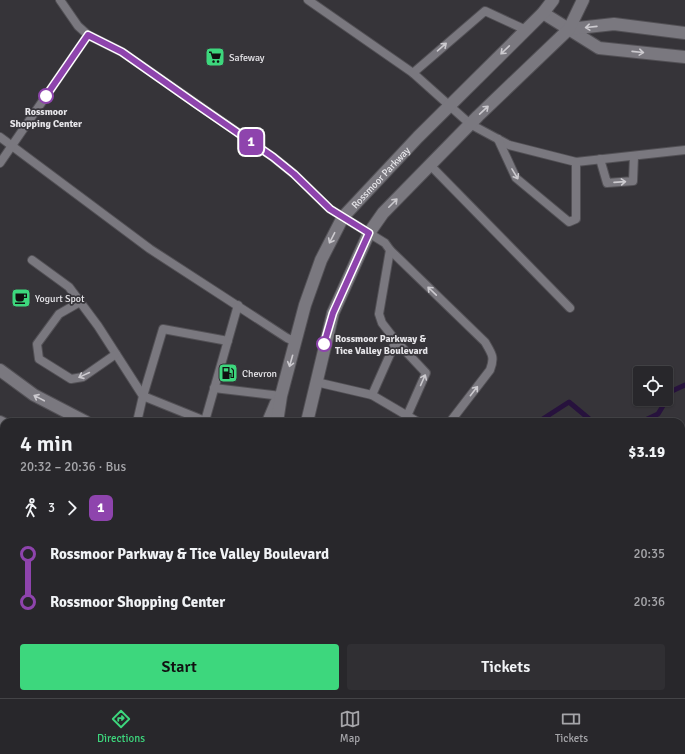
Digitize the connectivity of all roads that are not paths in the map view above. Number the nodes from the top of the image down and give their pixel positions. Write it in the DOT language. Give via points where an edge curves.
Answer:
graph roads {
  1 [pos="60,0"];
  2 [pos="308,0"];
  3 [pos="553,0"];
  4 [pos="583,0"];
  5 [pos="543,13"];
  6 [pos="569,29"];
  7 [pos="526,30"];
  8 [pos="685,33"];
  9 [pos="88,35"];
  10 [pos="685,57"];
  11 [pos="413,73"];
  12 [pos="449,106"];
  13 [pos="470,124"];
  14 [pos="0,137"];
  15 [pos="498,139"];
  16 [pos="12,146"];
  17 [pos="685,150"];
  18 [pos="634,156"];
  19 [pos="600,159"];
  20 [pos="576,162"];
  21 [pos="0,163"];
  22 [pos="430,165"];
  23 [pos="343,217"];
  24 [pos="369,233"];
  25 [pos="390,250"];
  26 [pos="32,260"];
  27 [pos="80,302"];
  28 [pos="238,305"];
  29 [pos="570,308"];
  30 [pos="396,340"];
  31 [pos="228,341"];
  32 [pos="296,342"];
  33 [pos="116,354"];
  34 [pos="0,370"];
  35 [pos="316,382"];
  36 [pos="214,388"];
  37 [pos="313,395"];
  38 [pos="372,395"];
  39 [pos="143,396"];
  40 [pos="281,396"];
  41 [pos="407,416"];
  42 [pos="78,418"];
  43 [pos="137,418"];
  44 [pos="195,418"];
  45 [pos="205,418"];
  46 [pos="270,418"];
  47 [pos="278,418"];
  48 [pos="308,418"];
  49 [pos="316,418"];
  50 [pos="411,418"];
  51 [pos="453,418"];
  52 [pos="648,698"];
  53 [pos="669,698"];
  1 -- 9 [label="lane" via="78,26"];
  2 -- 11 [label="lane"];
  3 -- 5 [label="street, Rossmoor Parkway"];
  4 -- 6 [label="street"];
  5 -- 6 [label="street"];
  5 -- 7 [label="street, Rossmoor Parkway"];
  8 -- 6 [label="street, one-way" via="614,24"];
  6 -- 10 [label="street, one-way" via="599,48"];
  13 -- 6 [label="street, one-way"];
  11 -- 7 [label="lane, one-way" via="485,10"];
  7 -- 12 [label="street, Rossmoor Parkway, one-way"];
  9 -- 16 [label="lane"];
  9 -- 23 [label="lane" via="122,52 273,157 330,209"];
  11 -- 12 [label="lane"];
  12 -- 13 [label="lane"];
  12 -- 23 [label="street, Rossmoor Parkway"];
  13 -- 15 [label="lane"];
  13 -- 22 [label="street"];
  14 -- 16 [label="lane"];
  15 -- 20 [label="lane" via="509,145"];
  15 -- 20 [label="lane, one-way" via="516,178 569,222 576,219"];
  16 -- 21 [label="lane"];
  16 -- 28 [label="lane" via="150,249"];
  17 -- 18 [label="lane"];
  18 -- 19 [label="lane"];
  19 -- 18 [label="lane, one-way" via="607,183 633,181"];
  19 -- 20 [label="lane"];
  24 -- 22 [label="street, one-way" via="383,213"];
  22 -- 29 [label="lane"];
  23 -- 24 [label="lane"];
  23 -- 32 [label="street, Rossmoor Parkway, one-way" via="321,260 305,305"];
  24 -- 25 [label="lane"];
  24 -- 35 [label="street" via="333,313"];
  25 -- 30 [label="lane" via="379,314 382,323"];
  51 -- 25 [label="lane, one-way" via="490,370 493,361 490,352 485,342"];
  26 -- 27 [label="lane" via="68,287"];
  27 -- 33 [label="lane"];
  33 -- 27 [label="lane, one-way" via="83,377 71,380 39,359 37,344 59,314"];
  28 -- 31 [label="lane"];
  28 -- 32 [label="lane"];
  30 -- 38 [label="lane"];
  41 -- 30 [label="lane, one-way" via="426,373"];
  31 -- 36 [label="lane"];
  31 -- 39 [label="lane" via="162,329"];
  32 -- 40 [label="street, Rossmoor Parkway, one-way"];
  33 -- 39 [label="lane"];
  42 -- 34 [label="street, one-way" via="34,395"];
  35 -- 37 [label="street"];
  35 -- 38 [label="lane"];
  36 -- 40 [label="lane"];
  36 -- 45 [label="lane"];
  37 -- 48 [label="street"];
  37 -- 49 [label="street"];
  38 -- 41 [label="lane"];
  39 -- 43 [label="lane"];
  39 -- 44 [label="lane"];
  40 -- 46 [label="street"];
  40 -- 47 [label="street, Rossmoor Parkway"];
  41 -- 50 [label="lane"];
  52 -- 53 [label="lane"];
}
